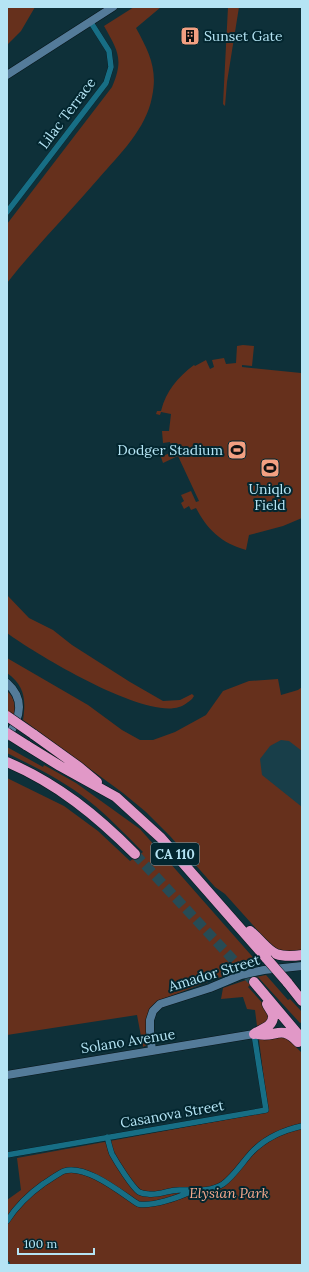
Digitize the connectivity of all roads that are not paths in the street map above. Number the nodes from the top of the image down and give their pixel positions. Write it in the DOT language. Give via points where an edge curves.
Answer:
graph roads {
  1 [pos="113,7"];
  2 [pos="90,21"];
  3 [pos="7,75"];
  4 [pos="7,212"];
  5 [pos="7,683"];
  6 [pos="7,716"];
  7 [pos="7,733"];
  8 [pos="7,737"];
  9 [pos="7,762"];
  10 [pos="7,770"];
  11 [pos="116,797"];
  12 [pos="82,805"];
  13 [pos="135,854"];
  14 [pos="229,915"];
  15 [pos="302,955"];
  16 [pos="302,966"];
  17 [pos="254,982"];
  18 [pos="264,992"];
  19 [pos="302,1001"];
  20 [pos="254,1034"];
  21 [pos="302,1039"];
  22 [pos="302,1044"];
  23 [pos="152,1051"];
  24 [pos="7,1075"];
  25 [pos="302,1126"];
  26 [pos="107,1137"];
  27 [pos="7,1155"];
  28 [pos="193,1190"];
  29 [pos="7,1221"];
  1 -- 2 [label="main road"];
  2 -- 3 [label="main road"];
  2 -- 4 [label="street, Lilac Terrace" via="109,51 111,67 106,83"];
  5 -- 8 [label="main road" via="15,691 20,709 16,725"];
  6 -- 11 [label="highway, bridge" via="79,766"];
  7 -- 11 [label="highway, CA 110, bridge"];
  9 -- 12 [label="highway, CA 110" via="38,776"];
  10 -- 12 [label="highway"];
  11 -- 14 [label="highway, CA 110" via="161,838"];
  12 -- 13 [label="highway, CA 110"];
  14 -- 15 [label="highway" via="275,954"];
  14 -- 19 [label="highway, CA 110, bridge"];
  16 -- 23 [label="main road, Amador Street" via="241,975 160,1004 153,1011 150,1020"];
  17 -- 18 [label="highway"];
  18 -- 20 [label="highway" via="273,1014 272,1020 270,1025"];
  18 -- 21 [label="highway"];
  20 -- 22 [label="highway" via="284,1032"];
  20 -- 23 [label="main road, Solano Avenue"];
  20 -- 26 [label="street, Casanova Street" via="266,1110"];
  23 -- 24 [label="main road, Solano Avenue"];
  25 -- 28 [label="street" via="284,1131 262,1143 229,1180 221,1185 213,1189"];
  26 -- 27 [label="street, Casanova Street"];
  26 -- 28 [label="street" via="112,1155 140,1192 155,1195"];
  28 -- 29 [label="street" via="182,1196 144,1206 88,1174 75,1170 64,1171 25,1199"];
}
